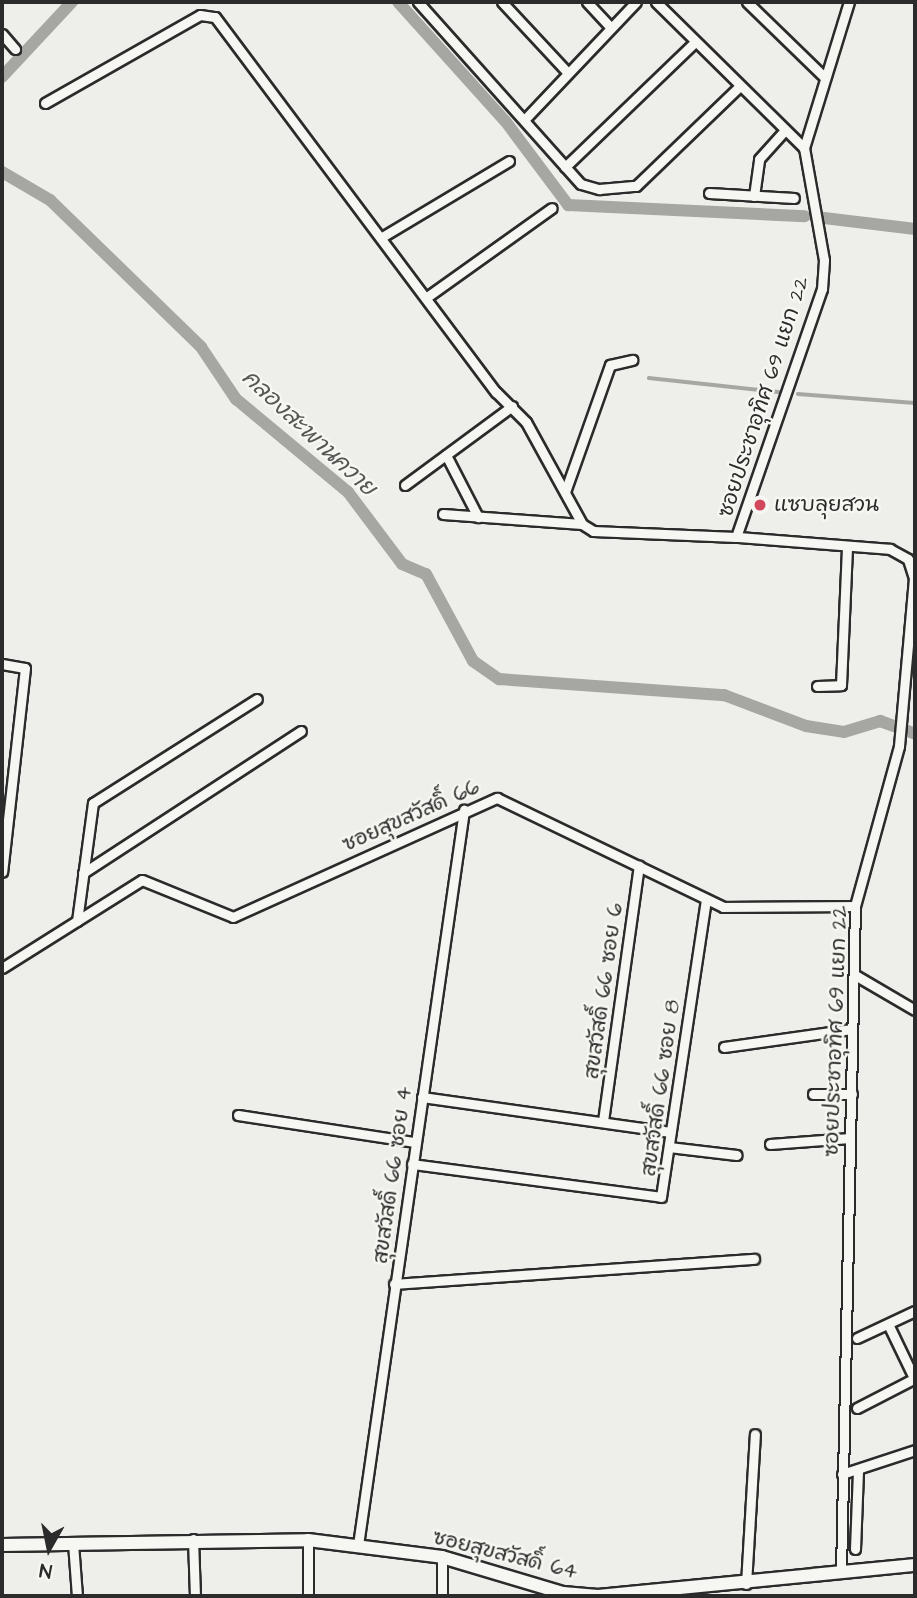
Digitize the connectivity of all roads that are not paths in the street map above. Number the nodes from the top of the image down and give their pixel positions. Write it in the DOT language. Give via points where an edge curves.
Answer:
graph roads {
  1 [pos="418,2"];
  2 [pos="502,2"];
  3 [pos="587,2"];
  4 [pos="636,2"];
  5 [pos="656,2"];
  6 [pos="747,2"];
  7 [pos="849,2"];
  8 [pos="611,28"];
  9 [pos="2,34"];
  10 [pos="695,42"];
  11 [pos="15,50"];
  12 [pos="568,74"];
  13 [pos="824,77"];
  14 [pos="740,87"];
  15 [pos="45,103"];
  16 [pos="525,119"];
  17 [pos="784,131"];
  18 [pos="804,148"];
  19 [pos="509,160"];
  20 [pos="565,167"];
  21 [pos="709,193"];
  22 [pos="754,196"];
  23 [pos="794,198"];
  24 [pos="552,208"];
  25 [pos="382,237"];
  26 [pos="427,297"];
  27 [pos="632,360"];
  28 [pos="512,406"];
  29 [pos="446,456"];
  30 [pos="405,485"];
  31 [pos="565,492"];
  32 [pos="443,514"];
  33 [pos="478,517"];
  34 [pos="582,524"];
  35 [pos="736,537"];
  36 [pos="847,545"];
  37 [pos="2,664"];
  38 [pos="817,686"];
  39 [pos="257,699"];
  40 [pos="301,731"];
  41 [pos="464,810"];
  42 [pos="639,866"];
  43 [pos="2,872"];
  44 [pos="83,873"];
  45 [pos="706,900"];
  46 [pos="855,906"];
  47 [pos="77,921"];
  48 [pos="2,968"];
  49 [pos="855,975"];
  50 [pos="915,1010"];
  51 [pos="852,1028"];
  52 [pos="724,1047"];
  53 [pos="813,1094"];
  54 [pos="852,1094"];
  55 [pos="422,1097"];
  56 [pos="238,1115"];
  57 [pos="603,1121"];
  58 [pos="671,1132"];
  59 [pos="850,1138"];
  60 [pos="415,1142"];
  61 [pos="769,1144"];
  62 [pos="669,1147"];
  63 [pos="737,1155"];
  64 [pos="412,1164"];
  65 [pos="754,1259"];
  66 [pos="394,1284"];
  67 [pos="915,1311"];
  68 [pos="888,1324"];
  69 [pos="857,1338"];
  70 [pos="915,1379"];
  71 [pos="857,1408"];
  72 [pos="755,1434"];
  73 [pos="915,1450"];
  74 [pos="858,1470"];
  75 [pos="842,1474"];
  76 [pos="193,1539"];
  77 [pos="308,1540"];
  78 [pos="73,1543"];
  79 [pos="2,1545"];
  80 [pos="358,1545"];
  81 [pos="855,1549"];
  82 [pos="442,1557"];
  83 [pos="915,1565"];
  84 [pos="841,1573"];
  85 [pos="746,1584"];
  86 [pos="675,1593"];
  87 [pos="77,1596"];
  88 [pos="195,1596"];
  89 [pos="308,1596"];
  90 [pos="442,1596"];
  1 -- 16 [label="street"];
  2 -- 12 [label="street"];
  3 -- 8 [label="street"];
  4 -- 8 [label="street"];
  5 -- 10 [label="street"];
  6 -- 13 [label="street"];
  7 -- 13 [label="street, ซอยประชาอุทิศ 69 แยก 22"];
  8 -- 12 [label="street"];
  9 -- 11 [label="street"];
  10 -- 14 [label="street"];
  10 -- 20 [label="street"];
  12 -- 16 [label="street"];
  13 -- 18 [label="street, ซอยประชาอุทิศ 69 แยก 22"];
  14 -- 17 [label="street"];
  14 -- 20 [label="street" via="636,186 599,189 581,184"];
  15 -- 25 [label="street" via="200,15 215,17"];
  16 -- 20 [label="street"];
  17 -- 18 [label="street"];
  17 -- 22 [label="street" via="760,159"];
  18 -- 35 [label="street, ซอยประชาอุทิศ 69 แยก 22" via="824,260 822,289"];
  19 -- 25 [label="street"];
  21 -- 22 [label="street"];
  22 -- 23 [label="street"];
  24 -- 26 [label="street"];
  25 -- 26 [label="street"];
  26 -- 28 [label="street"];
  27 -- 31 [label="street" via="610,365"];
  28 -- 29 [label="street"];
  28 -- 31 [label="street"];
  29 -- 30 [label="street"];
  29 -- 33 [label="street"];
  31 -- 34 [label="street"];
  32 -- 33 [label="street"];
  33 -- 34 [label="street"];
  34 -- 35 [label="street" via="593,531"];
  35 -- 36 [label="street, ซอยประชาอุทิศ 69 แยก 22"];
  36 -- 38 [label="street" via="841,685"];
  36 -- 46 [label="street, ซอยประชาอุทิศ 69 แยก 22" via="890,549 912,567 899,746"];
  37 -- 43 [label="street" via="26,668"];
  39 -- 44 [label="street" via="93,803"];
  40 -- 44 [label="street"];
  41 -- 42 [label="street, ซอยสุขสวัสดิ์ 66" via="504,798"];
  41 -- 47 [label="street, ซอยสุขสวัสดิ์ 66" via="233,917 215,915 147,878"];
  41 -- 55 [label="street, สุขสวัสดิ์ 66 ซอย 4"];
  42 -- 45 [label="street, ซอยสุขสวัสดิ์ 66"];
  42 -- 57 [label="street, สุขสวัสดิ์ 66 ซอย 6"];
  44 -- 47 [label="street"];
  45 -- 46 [label="street, ซอยสุขสวัสดิ์ 66" via="745,911"];
  45 -- 58 [label="street, สุขสวัสดิ์ 66 ซอย 8"];
  46 -- 49 [label="street, ซอยประชาอุทิศ 69 แยก 22"];
  47 -- 48 [label="street, ซอยสุขสวัสดิ์ 66"];
  49 -- 50 [label="street"];
  49 -- 51 [label="street, ซอยประชาอุทิศ 69 แยก 22"];
  51 -- 52 [label="street"];
  51 -- 54 [label="street, ซอยประชาอุทิศ 69 แยก 22"];
  53 -- 54 [label="street"];
  54 -- 59 [label="street, ซอยประชาอุทิศ 69 แยก 22"];
  55 -- 57 [label="street"];
  55 -- 60 [label="street, สุขสวัสดิ์ 66 ซอย 4"];
  56 -- 60 [label="street"];
  57 -- 58 [label="street"];
  58 -- 62 [label="street, สุขสวัสดิ์ 66 ซอย 8"];
  59 -- 61 [label="street"];
  59 -- 75 [label="street, ซอยประชาอุทิศ 69 แยก 22"];
  60 -- 64 [label="street, สุขสวัสดิ์ 66 ซอย 4"];
  62 -- 63 [label="street"];
  62 -- 64 [label="street, สุขสวัสดิ์ 66 ซอย 8" via="664,1190 655,1199"];
  64 -- 66 [label="street, สุขสวัสดิ์ 66 ซอย 4"];
  65 -- 66 [label="street"];
  66 -- 80 [label="street, สุขสวัสดิ์ 66 ซอย 4"];
  67 -- 68 [label="street"];
  68 -- 69 [label="street"];
  68 -- 70 [label="street"];
  70 -- 71 [label="street"];
  72 -- 85 [label="street"];
  73 -- 74 [label="street"];
  74 -- 75 [label="street"];
  74 -- 81 [label="street"];
  75 -- 84 [label="street, ซอยประชาอุทิศ 69 แยก 22"];
  76 -- 77 [label="street, ซอยสุขสวัสดิ์ 64"];
  76 -- 78 [label="street, ซอยสุขสวัสดิ์ 64"];
  76 -- 88 [label="street"];
  77 -- 80 [label="street, ซอยสุขสวัสดิ์ 64"];
  77 -- 89 [label="street"];
  78 -- 79 [label="street, ซอยสุขสวัสดิ์ 64"];
  78 -- 87 [label="street"];
  80 -- 82 [label="street, ซอยสุขสวัสดิ์ 64"];
  82 -- 86 [label="street, ซอยสุขสวัสดิ์ 64" via="563,1593"];
  82 -- 90 [label="street"];
  83 -- 84 [label="street, ซอยสุขสวัสดิ์ 64"];
  84 -- 85 [label="street, ซอยสุขสวัสดิ์ 64"];
  85 -- 86 [label="street, ซอยสุขสวัสดิ์ 64"];
}
